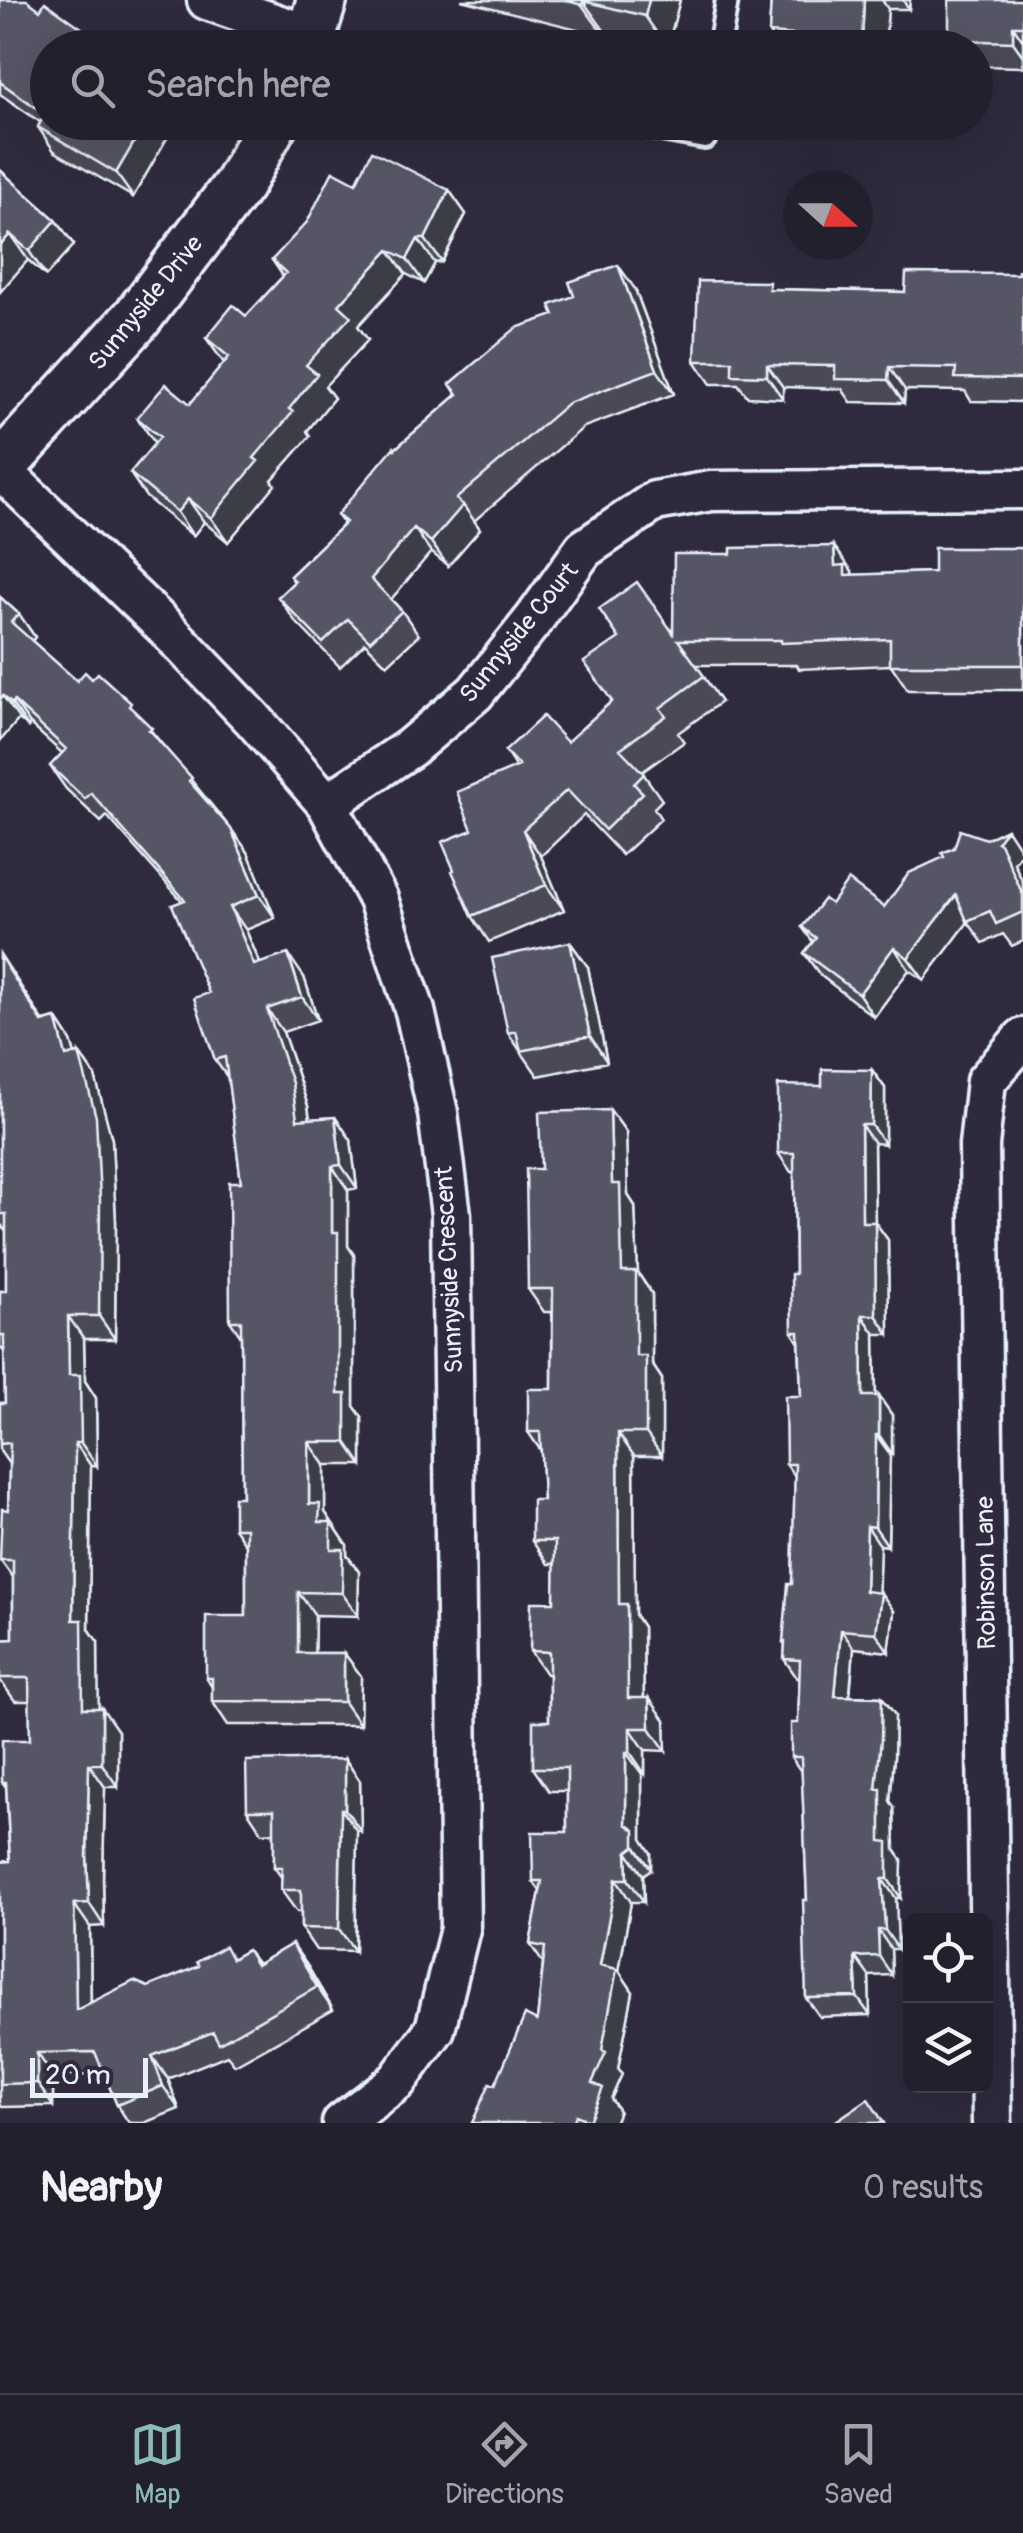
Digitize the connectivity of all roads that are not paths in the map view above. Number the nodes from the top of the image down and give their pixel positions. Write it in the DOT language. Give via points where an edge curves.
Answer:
graph roads {
  1 [pos="207,0"];
  2 [pos="727,0"];
  3 [pos="311,30"];
  4 [pos="723,30"];
  5 [pos="263,140"];
  6 [pos="0,469"];
  7 [pos="1023,489"];
  8 [pos="327,804"];
  9 [pos="1023,1038"];
  10 [pos="342,2123"];
  11 [pos="992,2123"];
  1 -- 3 [label="street"];
  2 -- 4 [label="lane"];
  5 -- 6 [label="street, Sunnyside Drive" via="239,184 137,318"];
  6 -- 8 [label="street, Sunnyside Crescent" via="165,627"];
  7 -- 8 [label="street, Sunnyside Court" via="712,492 655,501 584,549 475,693"];
  8 -- 10 [label="street, Sunnyside Crescent" via="378,900 415,1011 449,1198 460,1929 435,2029 397,2081"];
  9 -- 11 [label="street, Robinson Lane" via="986,1081 979,1145"];
}
